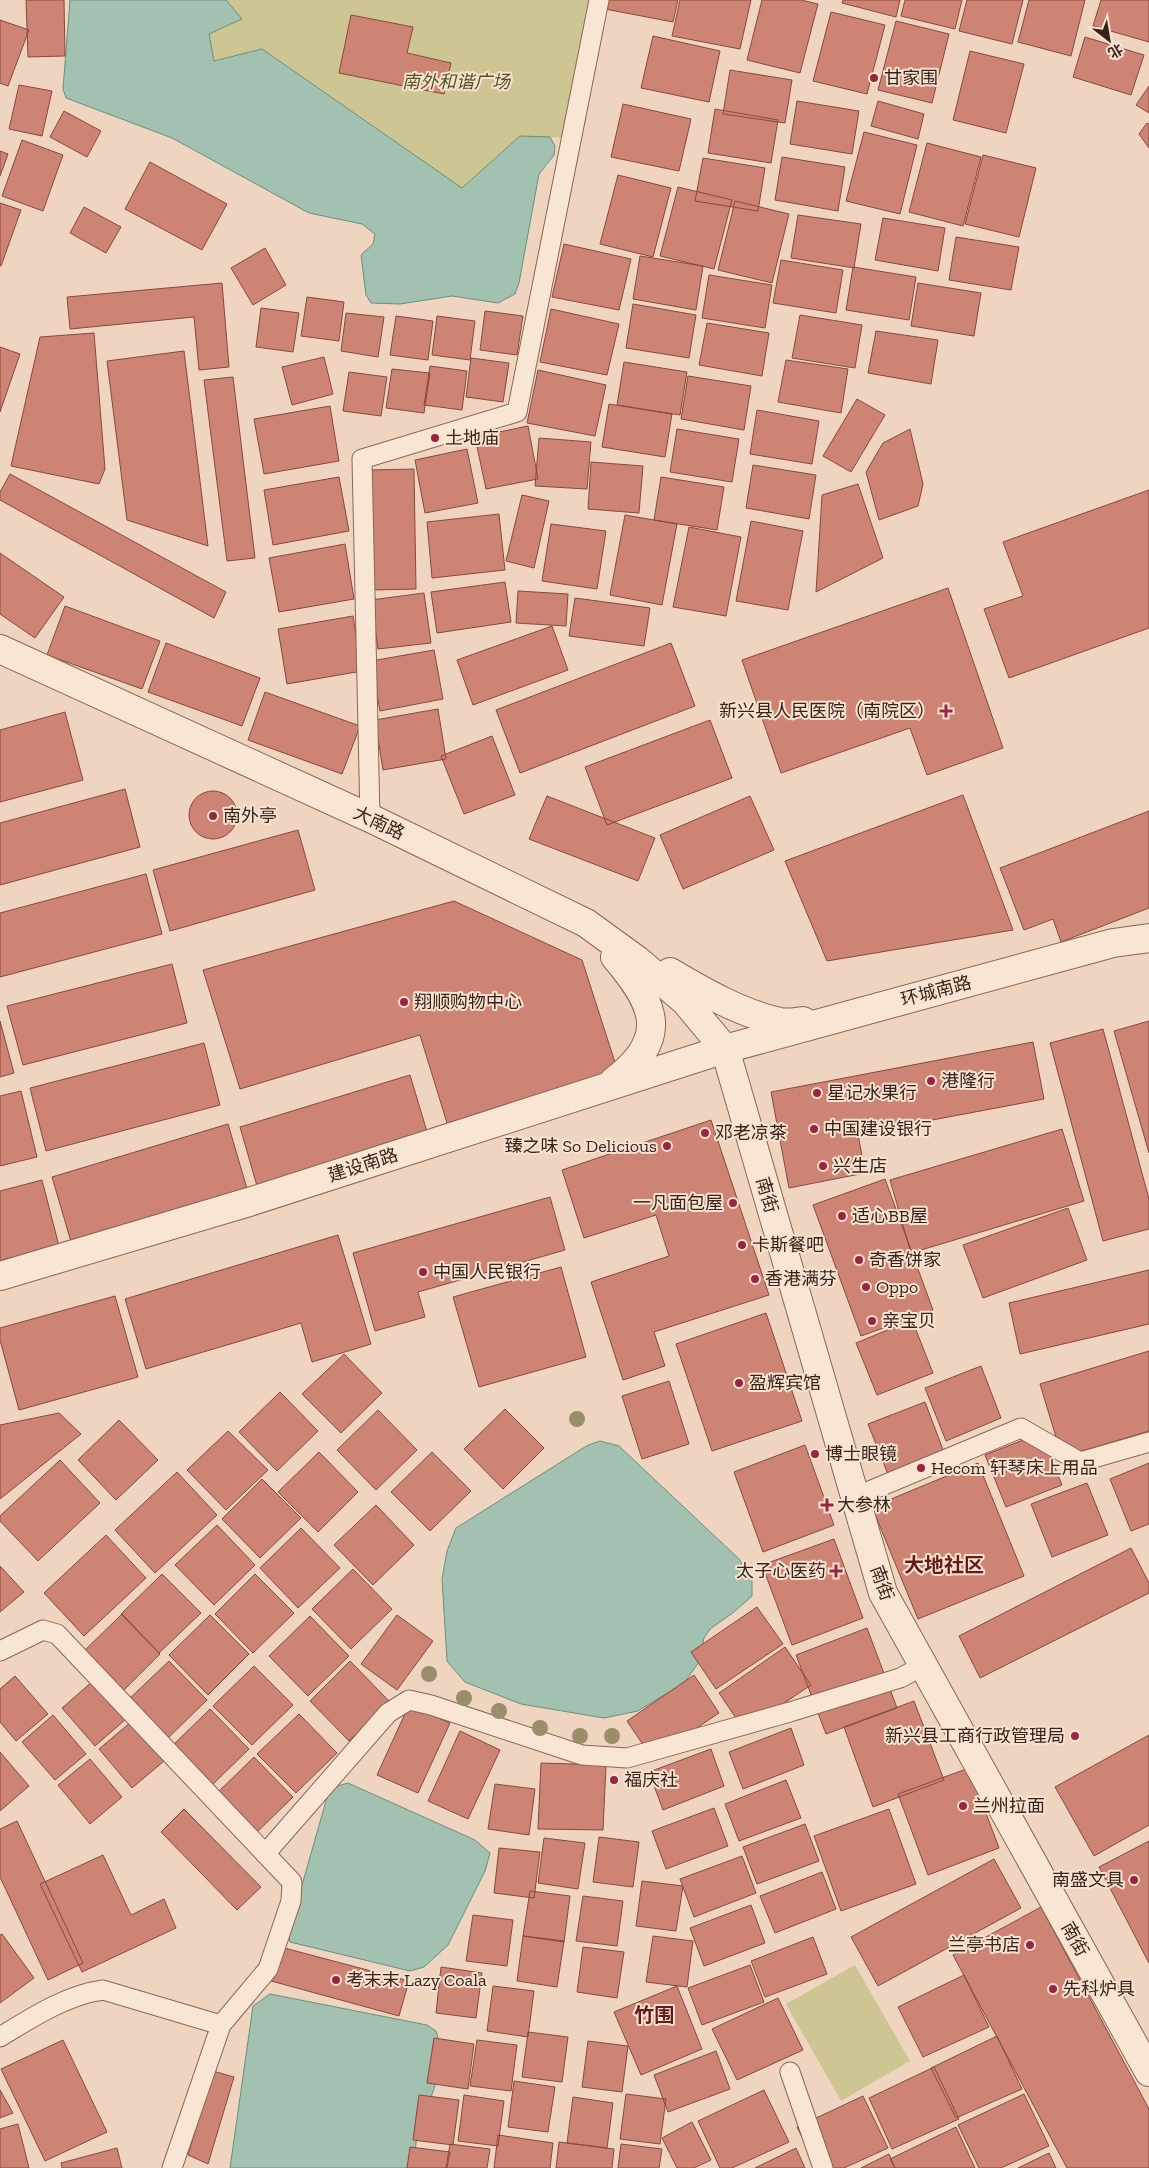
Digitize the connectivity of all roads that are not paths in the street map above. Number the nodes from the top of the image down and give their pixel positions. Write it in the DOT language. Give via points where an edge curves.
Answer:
graph roads {
  1 [pos="599,0"];
  2 [pos="0,649"];
  3 [pos="370,818"];
  4 [pos="586,923"];
  5 [pos="1149,938"];
  6 [pos="839,1018"];
  7 [pos="725,1048"];
  8 [pos="608,1085"];
  9 [pos="0,1276"];
  10 [pos="1149,1442"];
  11 [pos="854,1497"];
  12 [pos="0,1651"];
  13 [pos="923,1666"];
  14 [pos="265,1854"];
  15 [pos="221,2025"];
  16 [pos="0,2037"];
  17 [pos="790,2072"];
  18 [pos="1149,2072"];
  19 [pos="172,2168"];
  20 [pos="823,2168"];
  1 -- 3 [label="lane" via="517,412 362,459"];
  2 -- 3 [label="street, 大南路"];
  3 -- 4 [label="street, 大南路"];
  4 -- 6 [label="street" via="697,988 740,1008 781,1022"];
  4 -- 7 [label="street, 大南路" via="685,1001"];
  4 -- 8 [label="street" via="637,982 652,1020 649,1039 632,1068"];
  5 -- 6 [label="street, 环城南路" via="1113,943"];
  6 -- 7 [label="street, 环城南路"];
  7 -- 8 [label="street, 建设南路"];
  7 -- 11 [label="street, 南街"];
  8 -- 9 [label="street, 建设南路" via="249,1202"];
  10 -- 11 [label="lane" via="1080,1462 1021,1428"];
  11 -- 13 [label="street, 南街" via="883,1594"];
  12 -- 14 [label="lane" via="43,1630 58,1634"];
  13 -- 14 [label="lane" via="882,1684 626,1758 582,1755 409,1700 388,1713"];
  13 -- 18 [label="street, 南街"];
  14 -- 15 [label="lane" via="292,1882 291,1901 268,1969"];
  15 -- 16 [label="lane" via="103,1990 86,1992"];
  15 -- 19 [label="lane"];
  17 -- 20 [label="lane"];
}
